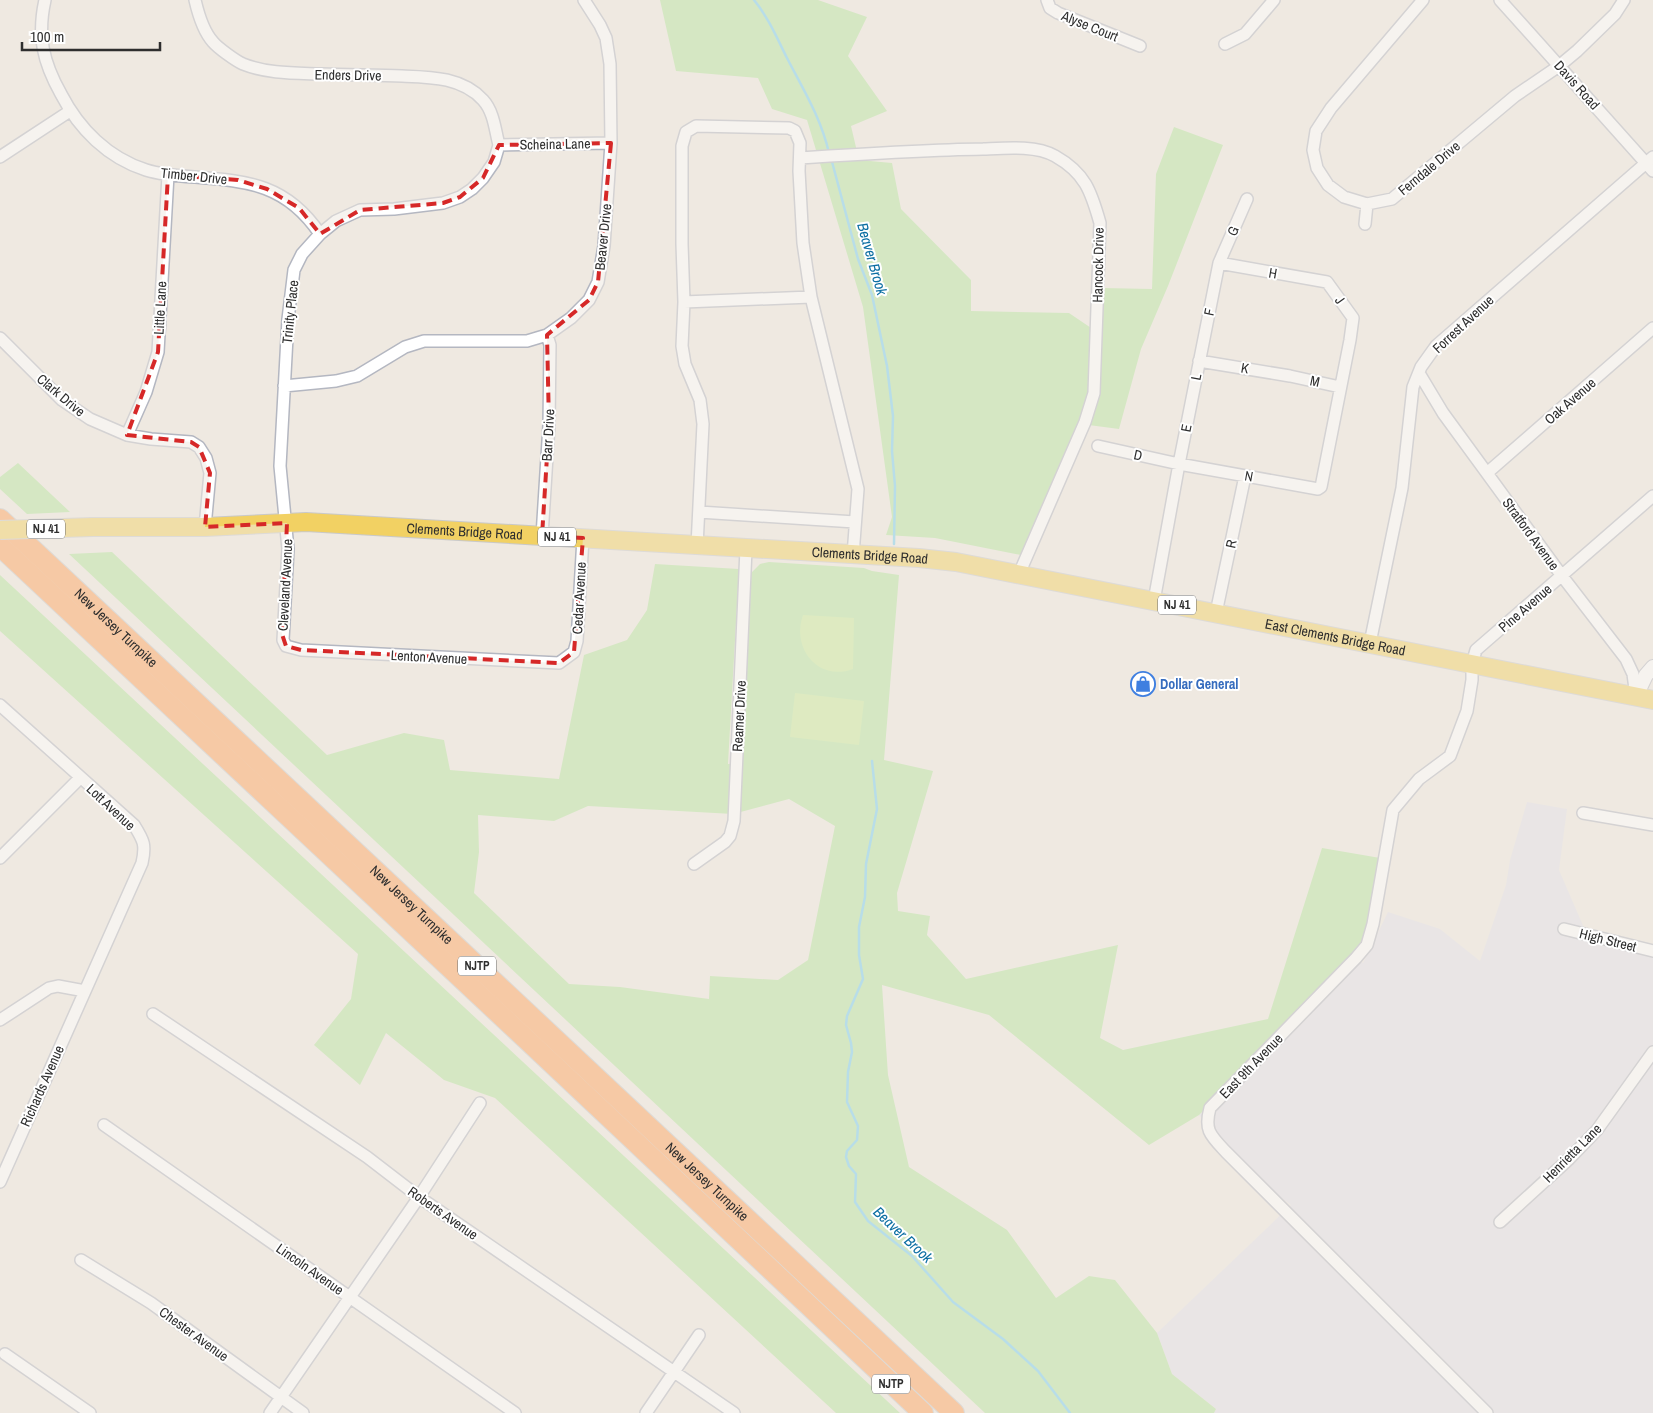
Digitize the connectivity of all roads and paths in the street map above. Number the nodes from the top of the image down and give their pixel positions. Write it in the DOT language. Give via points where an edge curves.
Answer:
graph roads {
  1 [pos="45,0"];
  2 [pos="195,0"];
  3 [pos="584,0"];
  4 [pos="1047,0"];
  5 [pos="1274,0"];
  6 [pos="1423,0"];
  7 [pos="1500,0"];
  8 [pos="1624,0"];
  9 [pos="1225,44"];
  10 [pos="1140,46"];
  11 [pos="1559,66"];
  12 [pos="70,111"];
  13 [pos="611,144"];
  14 [pos="499,146"];
  15 [pos="0,157"];
  16 [pos="800,158"];
  17 [pos="1651,164"];
  18 [pos="168,175"];
  19 [pos="1247,199"];
  20 [pos="1367,204"];
  21 [pos="1365,224"];
  22 [pos="320,234"];
  23 [pos="1220,263"];
  24 [pos="1328,282"];
  25 [pos="811,297"];
  26 [pos="684,302"];
  27 [pos="1653,328"];
  28 [pos="547,335"];
  29 [pos="0,338"];
  30 [pos="1199,361"];
  31 [pos="1418,373"];
  32 [pos="1290,376"];
  33 [pos="284,386"];
  34 [pos="1340,387"];
  35 [pos="1193,393"];
  36 [pos="127,435"];
  37 [pos="1098,446"];
  38 [pos="1179,464"];
  39 [pos="1487,473"];
  40 [pos="1245,476"];
  41 [pos="1653,496"];
  42 [pos="699,512"];
  43 [pos="0,519"];
  44 [pos="856,522"];
  45 [pos="286,523"];
  46 [pos="205,527"];
  47 [pos="0,530"];
  48 [pos="542,536"];
  49 [pos="583,538"];
  50 [pos="0,546"];
  51 [pos="697,546"];
  52 [pos="746,549"];
  53 [pos="853,555"];
  54 [pos="1019,574"];
  55 [pos="1562,576"];
  56 [pos="1154,601"];
  57 [pos="1216,613"];
  58 [pos="1370,643"];
  59 [pos="286,646"];
  60 [pos="570,655"];
  61 [pos="1472,664"];
  62 [pos="1653,667"];
  63 [pos="1645,698"];
  64 [pos="0,704"];
  65 [pos="80,778"];
  66 [pos="1583,813"];
  67 [pos="1653,825"];
  68 [pos="0,858"];
  69 [pos="694,864"];
  70 [pos="1564,930"];
  71 [pos="1653,952"];
  72 [pos="85,991"];
  73 [pos="152,1014"];
  74 [pos="0,1020"];
  75 [pos="1653,1052"];
  76 [pos="480,1103"];
  77 [pos="104,1125"];
  78 [pos="0,1182"];
  79 [pos="419,1197"];
  80 [pos="1500,1222"];
  81 [pos="81,1260"];
  82 [pos="350,1297"];
  83 [pos="700,1334"];
  84 [pos="5,1354"];
  85 [pos="673,1373"];
  86 [pos="280,1398"];
  87 [pos="90,1413"];
  88 [pos="270,1413"];
  89 [pos="303,1413"];
  90 [pos="516,1413"];
  91 [pos="646,1413"];
  92 [pos="734,1413"];
  93 [pos="923,1413"];
  94 [pos="954,1413"];
  95 [pos="1486,1413"];
  1 -- 12 [label="street, Timber Drive" via="41,18 42,48 50,75"];
  2 -- 14 [label="street, Enders Drive" via="212,42 242,63 263,70 441,78 459,83 474,91 491,112"];
  3 -- 13 [label="street, Beaver Drive" via="606,38 610,64"];
  4 -- 10 [label="street, Alyse Court" via="1050,8 1058,13"];
  5 -- 9 [label="street" via="1245,34"];
  6 -- 20 [label="street, Ferndale Drive" via="1331,108 1316,131 1313,150 1317,168 1328,185 1344,197"];
  7 -- 11 [label="street, Davis Road"];
  8 -- 11 [label="street, Ferndale Drive" via="1615,14"];
  11 -- 17 [label="street, Davis Road"];
  11 -- 20 [label="street, Ferndale Drive" via="1515,96 1392,199"];
  12 -- 15 [label="street"];
  12 -- 18 [label="street, Timber Drive" via="89,135 112,154 146,170"];
  13 -- 14 [label="street, Scheina Lane"];
  13 -- 28 [label="street, Beaver Drive" via="604,246 598,282 589,300"];
  14 -- 22 [label="street, Trinity Place" via="494,162 483,178 460,197 443,203 360,210 336,221"];
  16 -- 25 [label="street" via="803,243"];
  16 -- 26 [label="street" via="798,137 789,128 696,126 686,132 682,146"];
  16 -- 54 [label="street, Hancock Drive" via="1026,148 1053,155 1082,177 1100,223 1094,393 1085,422"];
  17 -- 31 [label="street, Forrest Avenue" via="1436,346"];
  18 -- 22 [label="street, Timber Drive" via="238,180 267,189 299,208"];
  18 -- 36 [label="street, Little Lane" via="158,352 146,392"];
  19 -- 23 [label="street, G"];
  20 -- 21 [label="street"];
  22 -- 33 [label="street, Trinity Place" via="302,254 294,270"];
  23 -- 24 [label="street, H"];
  23 -- 30 [label="street, F"];
  24 -- 34 [label="street, J" via="1353,318"];
  25 -- 26 [label="street"];
  25 -- 44 [label="street" via="858,489"];
  26 -- 42 [label="street" via="682,346 685,364 700,400 703,424"];
  27 -- 39 [label="street, Oak Avenue"];
  28 -- 33 [label="street, Beaver Drive" via="527,341 424,341 405,347 357,376 336,382"];
  28 -- 48 [label="street, Barr Drive" via="550,345 549,425"];
  29 -- 36 [label="street, Clark Drive" via="62,400 90,419"];
  30 -- 32 [label="street, K"];
  30 -- 35 [label="street, L"];
  31 -- 39 [label="street, Stratford Avenue"];
  31 -- 58 [label="street, Forrest Avenue" via="1413,387 1402,488"];
  32 -- 34 [label="street, M"];
  33 -- 45 [label="street, Trinity Place" via="280,466"];
  34 -- 40 [label="street, N" via="1321,487"];
  35 -- 38 [label="street, E"];
  36 -- 46 [label="street, Clark Drive" via="191,442 199,447 210,473"];
  37 -- 38 [label="street, D"];
  38 -- 40 [label="street, N"];
  38 -- 56 [label="street"];
  39 -- 55 [label="street, Stratford Avenue"];
  40 -- 57 [label="street, R"];
  41 -- 55 [label="street, Pine Avenue"];
  42 -- 44 [label="street"];
  42 -- 51 [label="street"];
  43 -- 94 [label="highway, New Jersey Turnpike / NJTP"];
  44 -- 53 [label="street"];
  45 -- 46 [label="main road, Clements Bridge Road / NJ 41"];
  45 -- 48 [label="main road, Clements Bridge Road / NJ 41"];
  45 -- 59 [label="street, Cleveland Avenue" via="288,549 282,634"];
  46 -- 47 [label="main road, Clements Bridge Road / NJ 41, bridge"];
  48 -- 49 [label="main road, Clements Bridge Road / NJ 41"];
  49 -- 51 [label="main road, Clements Bridge Road / NJ 41"];
  49 -- 60 [label="street, Cedar Avenue" via="577,641"];
  50 -- 93 [label="highway, New Jersey Turnpike / NJTP"];
  51 -- 52 [label="main road, Clements Bridge Road / NJ 41"];
  52 -- 53 [label="main road, Clements Bridge Road / NJ 41"];
  52 -- 69 [label="street, Reamer Drive" via="734,821 725,842"];
  53 -- 54 [label="main road, Clements Bridge Road / NJ 41" via="956,562"];
  54 -- 56 [label="main road, East Clements Bridge Road / NJ 41"];
  55 -- 61 [label="street, Pine Avenue" via="1476,650"];
  55 -- 63 [label="street, Stratford Avenue" via="1626,659"];
  56 -- 57 [label="main road, East Clements Bridge Road / NJ 41"];
  57 -- 58 [label="main road, East Clements Bridge Road / NJ 41"];
  58 -- 61 [label="main road, East Clements Bridge Road / NJ 41"];
  59 -- 60 [label="street, Lenton Avenue" via="302,650 559,663"];
  61 -- 63 [label="main road, East Clements Bridge Road / NJ 41"];
  61 -- 95 [label="street, East 9th Avenue" via="1467,711 1450,756 1419,779 1393,810 1367,945 1210,1108 1207,1120 1210,1135 1226,1152"];
  62 -- 63 [label="street" via="1646,676"];
  64 -- 65 [label="street, Lott Avenue"];
  65 -- 68 [label="street"];
  65 -- 72 [label="street, Lott Avenue" via="134,825 145,849 142,864"];
  66 -- 67 [label="street"];
  70 -- 71 [label="street, High Street"];
  72 -- 74 [label="street" via="58,986 49,988"];
  72 -- 78 [label="street, Richards Avenue"];
  73 -- 79 [label="street, Roberts Avenue" via="367,1157"];
  75 -- 80 [label="street, Henrietta Lane" via="1597,1130"];
  76 -- 79 [label="street"];
  77 -- 82 [label="street, Lincoln Avenue"];
  79 -- 82 [label="street"];
  79 -- 85 [label="street, Roberts Avenue"];
  81 -- 86 [label="street, Chester Avenue" via="151,1303"];
  82 -- 86 [label="street"];
  82 -- 90 [label="street, Lincoln Avenue"];
  83 -- 85 [label="street"];
  84 -- 87 [label="street"];
  85 -- 91 [label="street"];
  85 -- 92 [label="street, Roberts Avenue"];
  86 -- 88 [label="street"];
  86 -- 89 [label="street, Chester Avenue"];
}
